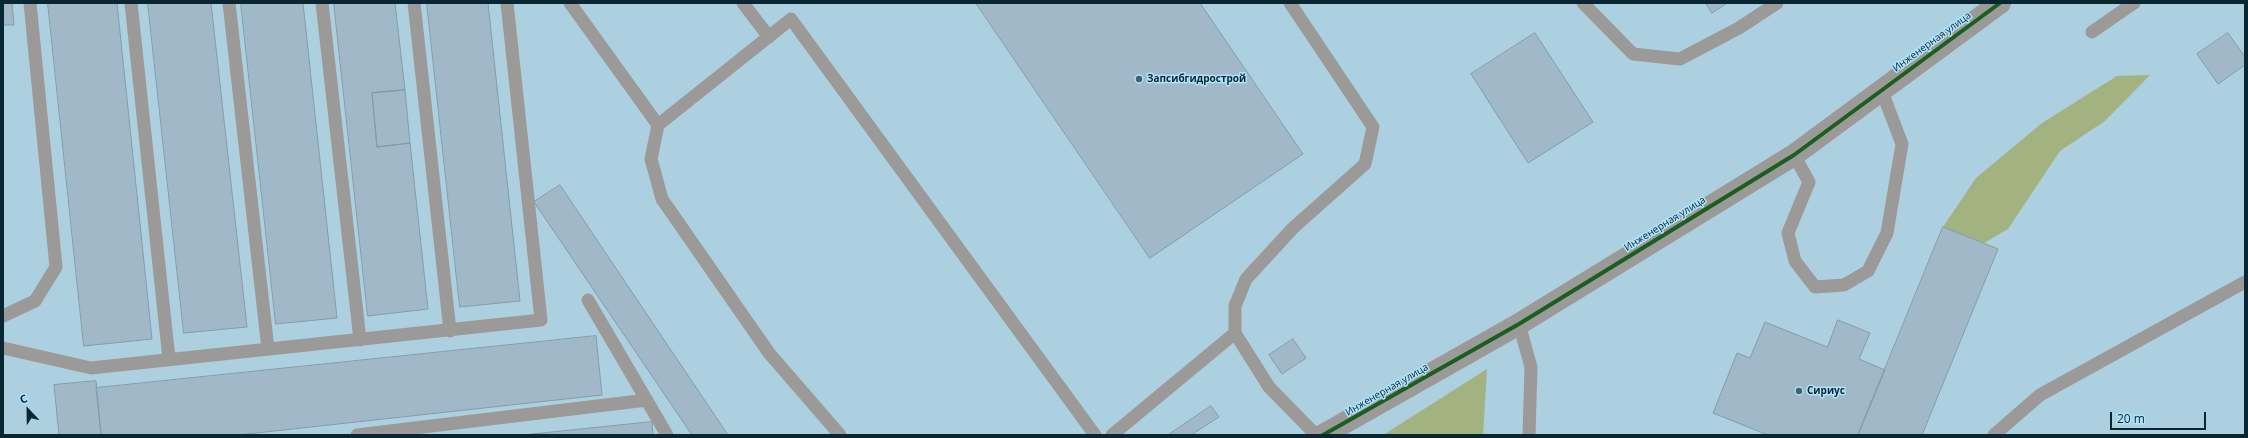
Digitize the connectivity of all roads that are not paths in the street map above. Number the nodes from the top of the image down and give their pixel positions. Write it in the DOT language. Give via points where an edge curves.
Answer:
graph roads {
  1 [pos="30,3"];
  2 [pos="131,3"];
  3 [pos="229,3"];
  4 [pos="322,3"];
  5 [pos="414,3"];
  6 [pos="507,3"];
  7 [pos="570,3"];
  8 [pos="743,3"];
  9 [pos="1290,3"];
  10 [pos="1583,3"];
  11 [pos="1777,3"];
  12 [pos="2000,3"];
  13 [pos="2134,3"];
  14 [pos="2092,32"];
  15 [pos="769,37"];
  16 [pos="1881,89"];
  17 [pos="658,125"];
  18 [pos="1794,155"];
  19 [pos="2245,282"];
  20 [pos="588,300"];
  21 [pos="3,316"];
  22 [pos="1519,324"];
  23 [pos="450,331"];
  24 [pos="1235,333"];
  25 [pos="360,340"];
  26 [pos="3,348"];
  27 [pos="268,350"];
  28 [pos="169,359"];
  29 [pos="647,400"];
  30 [pos="356,435"];
  31 [pos="667,435"];
  32 [pos="840,435"];
  33 [pos="1095,435"];
  34 [pos="1112,435"];
  35 [pos="1316,435"];
  36 [pos="1323,435"];
  37 [pos="1529,435"];
  38 [pos="1994,435"];
  1 -- 21 [label="lane" via="56,267 35,301"];
  2 -- 28 [label="lane"];
  3 -- 27 [label="lane"];
  4 -- 25 [label="lane"];
  5 -- 23 [label="lane"];
  6 -- 23 [label="lane" via="541,320"];
  7 -- 17 [label="lane"];
  8 -- 15 [label="lane"];
  9 -- 24 [label="lane" via="1373,127 1365,164 1293,228 1246,279 1235,306"];
  10 -- 11 [label="lane" via="1633,54 1680,59 1739,28"];
  12 -- 16 [label="street, Инженерная улица"];
  13 -- 14 [label="lane"];
  15 -- 17 [label="lane"];
  15 -- 33 [label="lane" via="790,19"];
  16 -- 18 [label="street, Инженерная улица"];
  16 -- 18 [label="lane" via="1902,144 1887,233 1868,271 1844,285 1815,287 1795,261 1788,233 1809,182"];
  17 -- 32 [label="lane" via="651,159 662,199 769,353"];
  18 -- 22 [label="street, Инженерная улица"];
  19 -- 38 [label="lane" via="2040,396"];
  20 -- 29 [label="lane"];
  22 -- 36 [label="street, Инженерная улица"];
  22 -- 37 [label="lane" via="1531,367"];
  23 -- 25 [label="lane"];
  24 -- 34 [label="lane"];
  24 -- 35 [label="lane" via="1268,387"];
  25 -- 27 [label="lane"];
  26 -- 28 [label="lane" via="92,368"];
  27 -- 28 [label="lane"];
  29 -- 30 [label="lane"];
  29 -- 31 [label="lane"];
}
